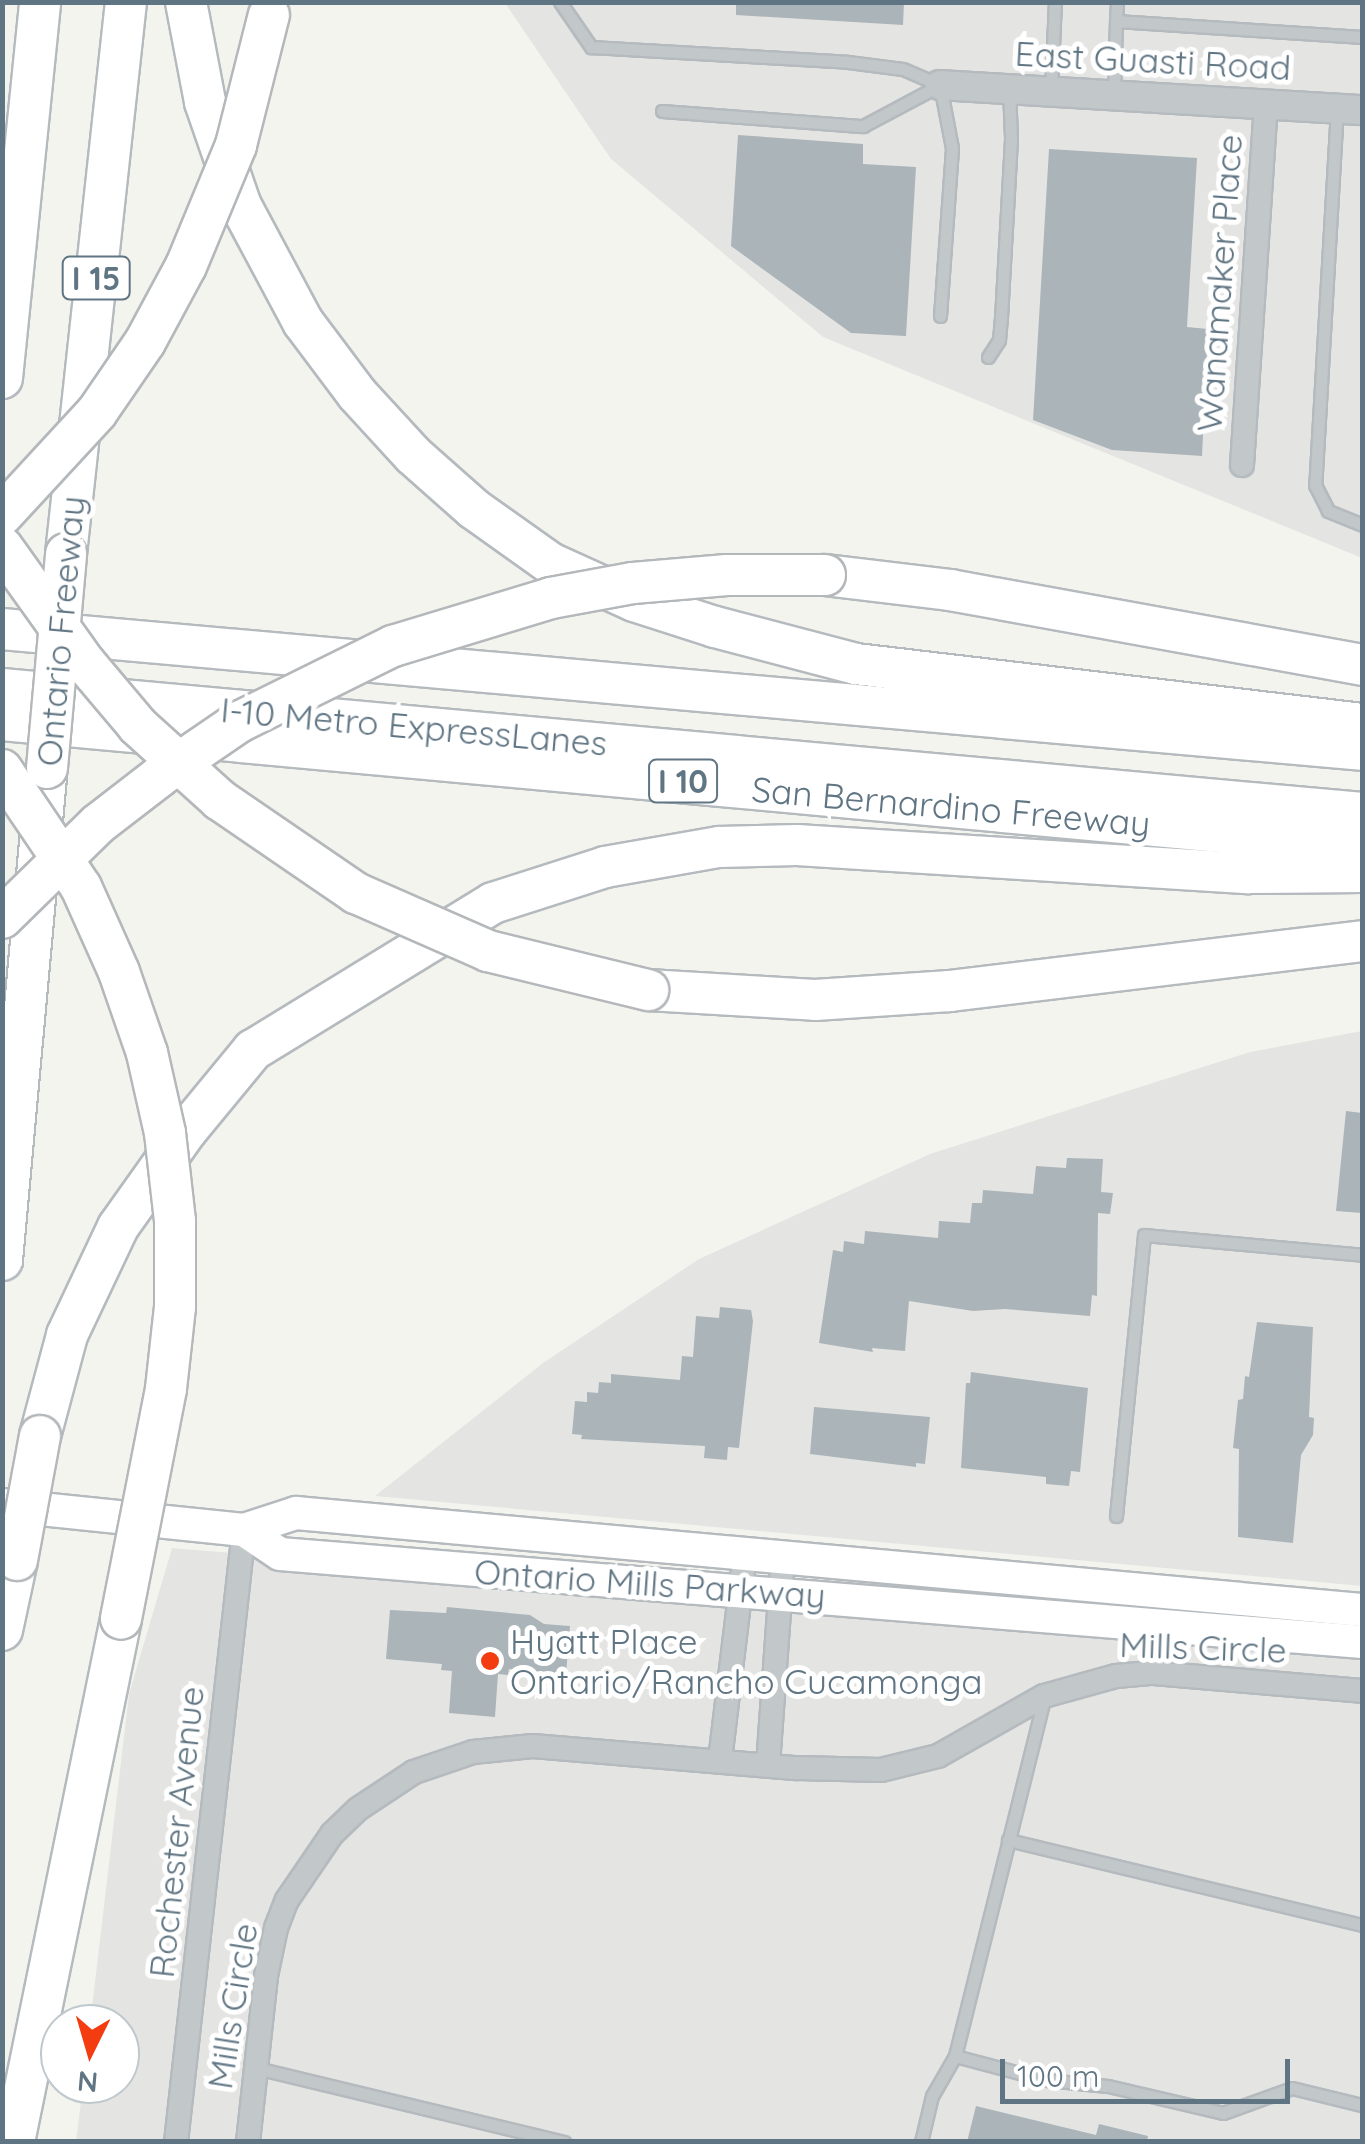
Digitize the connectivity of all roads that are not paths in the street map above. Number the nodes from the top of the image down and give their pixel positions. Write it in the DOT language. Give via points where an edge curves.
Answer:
graph roads {
  1 [pos="40,2"];
  2 [pos="126,2"];
  3 [pos="186,2"];
  4 [pos="560,2"];
  5 [pos="1056,2"];
  6 [pos="1117,2"];
  7 [pos="270,9"];
  8 [pos="1116,21"];
  9 [pos="1362,37"];
  10 [pos="940,85"];
  11 [pos="1009,89"];
  12 [pos="1051,92"];
  13 [pos="1114,96"];
  14 [pos="1266,104"];
  15 [pos="1350,109"];
  16 [pos="662,111"];
  17 [pos="940,316"];
  18 [pos="988,357"];
  19 [pos="2,378"];
  20 [pos="1242,466"];
  21 [pos="2,515"];
  22 [pos="1362,525"];
  23 [pos="2,547"];
  24 [pos="2,630"];
  25 [pos="1362,665"];
  26 [pos="2,689"];
  27 [pos="2,720"];
  28 [pos="1362,724"];
  29 [pos="1362,750"];
  30 [pos="2,770"];
  31 [pos="1362,812"];
  32 [pos="1362,846"];
  33 [pos="1362,872"];
  34 [pos="2,918"];
  35 [pos="1362,942"];
  36 [pos="1362,1255"];
  37 [pos="2,1260"];
  38 [pos="2,1505"];
  39 [pos="1116,1516"];
  40 [pos="244,1530"];
  41 [pos="745,1553"];
  42 [pos="783,1556"];
  43 [pos="740,1588"];
  44 [pos="780,1592"];
  45 [pos="1362,1610"];
  46 [pos="2,1630"];
  47 [pos="1362,1642"];
  48 [pos="1362,1691"];
  49 [pos="1044,1696"];
  50 [pos="720,1760"];
  51 [pos="768,1765"];
  52 [pos="1008,1840"];
  53 [pos="1362,1925"];
  54 [pos="955,2056"];
  55 [pos="256,2068"];
  56 [pos="1362,2105"];
  57 [pos="14,2142"];
  58 [pos="176,2142"];
  59 [pos="248,2142"];
  60 [pos="564,2142"];
  61 [pos="921,2142"];
  1 -- 19 [label="highway, I 15"];
  2 -- 37 [label="highway, Ontario Freeway / I 15, bridge" via="66,554"];
  3 -- 28 [label="highway" via="205,102 241,206 303,322 413,455 474,510 550,562 634,601 856,664"];
  4 -- 10 [label="lane" via="591,47 848,62 903,69"];
  5 -- 12 [label="lane"];
  6 -- 8 [label="lane"];
  7 -- 21 [label="highway, bridge" via="236,145 186,266 97,412"];
  8 -- 9 [label="lane"];
  8 -- 13 [label="lane"];
  10 -- 11 [label="street, East Guasti Road"];
  10 -- 16 [label="lane" via="863,126"];
  10 -- 17 [label="lane" via="952,148"];
  11 -- 12 [label="street, East Guasti Road"];
  11 -- 18 [label="lane" via="1001,318 999,340"];
  12 -- 13 [label="street, East Guasti Road"];
  13 -- 14 [label="street, East Guasti Road"];
  14 -- 15 [label="street, East Guasti Road"];
  14 -- 20 [label="street, Wanamaker Place"];
  15 -- 22 [label="lane" via="1315,485 1328,511"];
  23 -- 35 [label="highway, bridge" via="138,726 220,800 356,893 488,951 648,990 816,1000 950,991"];
  24 -- 29 [label="highway"];
  25 -- 34 [label="highway, bridge" via="950,590 825,575 727,575 551,598 393,646 239,722 98,824"];
  26 -- 31 [label="highway, I-10 Metro ExpressLanes"];
  27 -- 32 [label="highway, San Bernardino Freeway / I 10"];
  30 -- 57 [label="highway, bridge" via="80,887 119,972 165,1133 175,1221 166,1388"];
  33 -- 46 [label="highway, bridge" via="1248,873 719,846 604,867 493,904 254,1050 186,1130 118,1227 67,1335"];
  36 -- 39 [label="lane" via="1144,1235"];
  38 -- 40 [label="main road, Ontario Mills Parkway"];
  40 -- 41 [label="main road, Ontario Mills Parkway" via="296,1513"];
  40 -- 43 [label="main road, Ontario Mills Parkway" via="280,1554"];
  40 -- 58 [label="street, Rochester Avenue"];
  41 -- 42 [label="main road, Ontario Mills Parkway"];
  41 -- 43 [label="street"];
  42 -- 44 [label="street"];
  42 -- 45 [label="main road, Ontario Mills Parkway"];
  43 -- 44 [label="main road, Ontario Mills Parkway"];
  43 -- 50 [label="street"];
  44 -- 47 [label="main road, Ontario Mills Parkway"];
  44 -- 51 [label="street"];
  48 -- 49 [label="street, Mills Circle" via="1153,1674 1098,1679"];
  49 -- 51 [label="street, Mills Circle" via="916,1762 864,1771"];
  49 -- 52 [label="lane"];
  50 -- 51 [label="street, Mills Circle"];
  50 -- 55 [label="street, Mills Circle" via="504,1747 448,1758 386,1789 332,1834 287,1900 266,1976"];
  52 -- 53 [label="lane"];
  52 -- 54 [label="lane"];
  54 -- 56 [label="lane" via="1223,2113 1292,2088"];
  54 -- 61 [label="lane" via="932,2096"];
  55 -- 59 [label="street, Mills Circle"];
  55 -- 60 [label="lane"];
}
